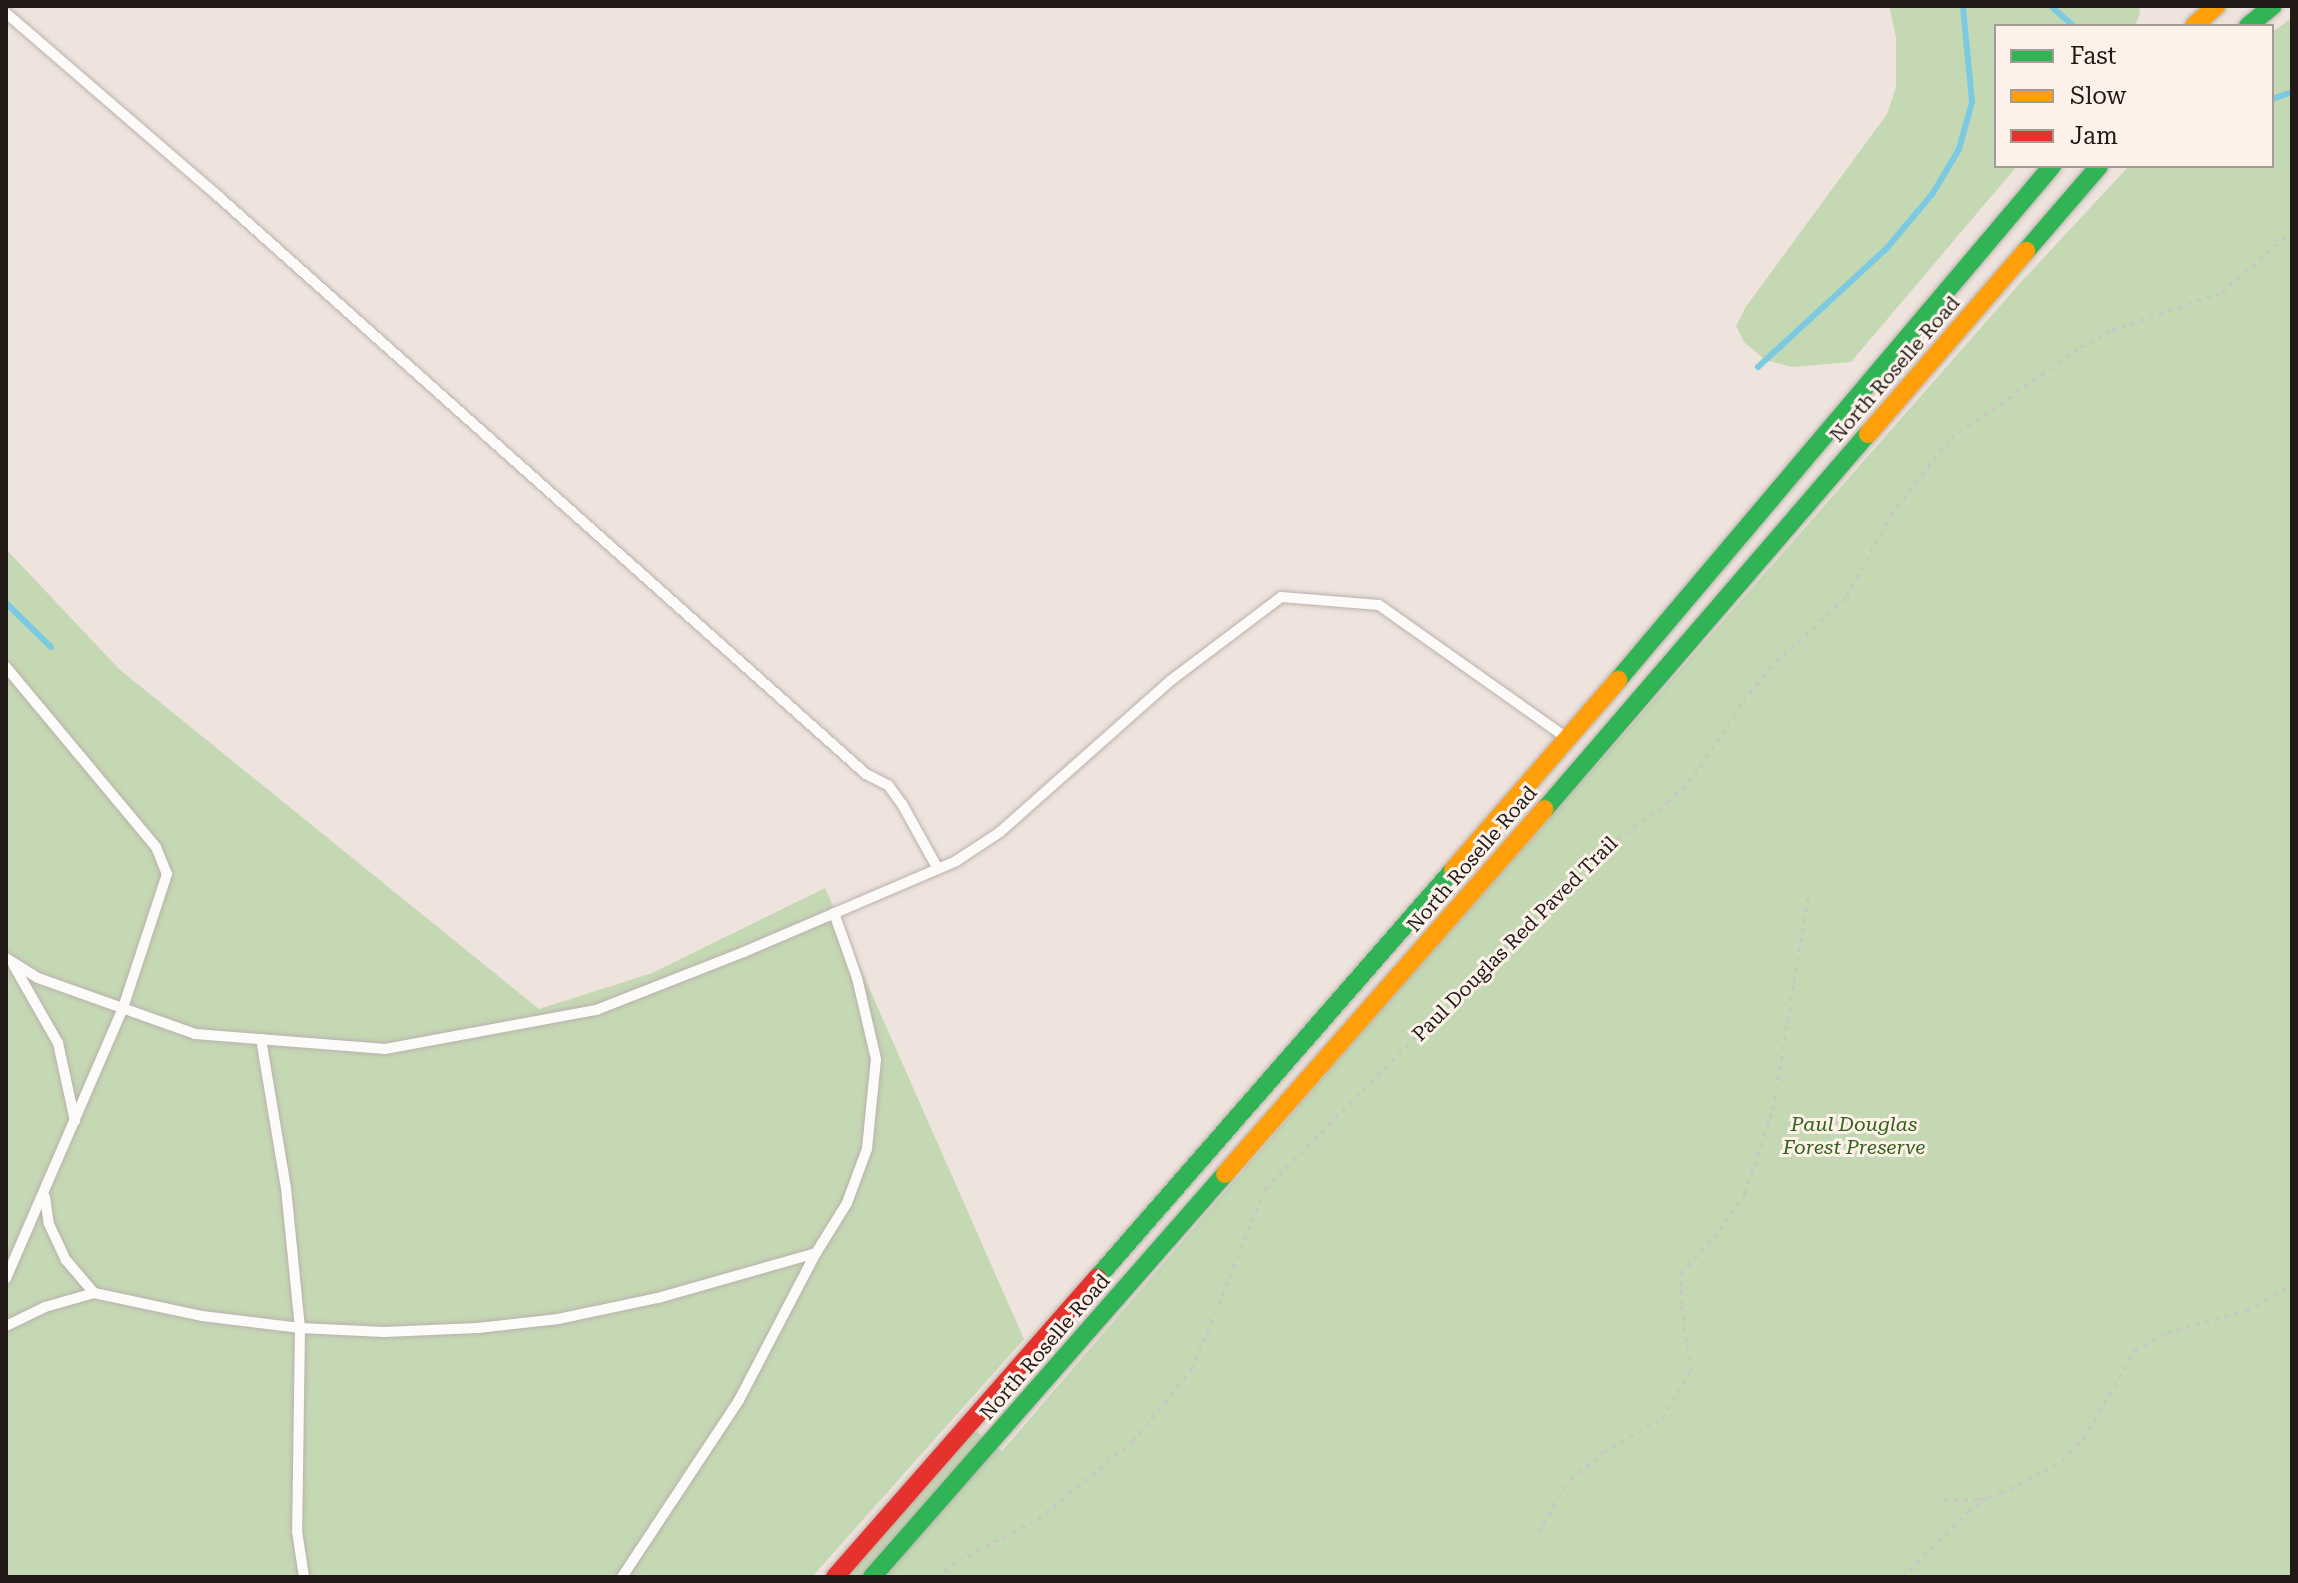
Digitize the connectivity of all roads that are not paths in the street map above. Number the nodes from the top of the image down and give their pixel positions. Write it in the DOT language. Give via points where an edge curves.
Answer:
graph roads {
  1 [pos="2216,6"];
  2 [pos="2273,6"];
  3 [pos="6,13"];
  4 [pos="2196,24"];
  5 [pos="2250,24"];
  6 [pos="2050,168"];
  7 [pos="2097,168"];
  8 [pos="6,667"];
  9 [pos="1568,739"];
  10 [pos="938,869"];
  11 [pos="834,913"];
  12 [pos="9,960"];
  13 [pos="123,1008"];
  14 [pos="261,1039"];
  15 [pos="75,1123"];
  16 [pos="44,1195"];
  17 [pos="816,1253"];
  18 [pos="6,1279"];
  19 [pos="94,1293"];
  20 [pos="6,1326"];
  21 [pos="300,1328"];
  22 [pos="304,1577"];
  23 [pos="622,1577"];
  24 [pos="835,1577"];
  25 [pos="872,1577"];
  1 -- 4 [label="main road"];
  2 -- 5 [label="main road"];
  3 -- 10 [label="lane" via="866,774 888,785"];
  6 -- 9 [label="main road, North Roselle Road"];
  7 -- 25 [label="main road, North Roselle Road" via="1594,753"];
  8 -- 13 [label="lane" via="156,847 167,874"];
  9 -- 10 [label="lane" via="1379,605 1281,597 1170,681 1000,832"];
  9 -- 24 [label="main road, North Roselle Road"];
  10 -- 11 [label="lane"];
  11 -- 14 [label="lane" via="596,1010 385,1049"];
  11 -- 17 [label="lane" via="857,978 876,1059 867,1149 847,1203"];
  12 -- 13 [label="lane" via="38,978"];
  12 -- 15 [label="lane" via="58,1043"];
  13 -- 14 [label="lane" via="195,1034"];
  13 -- 15 [label="lane"];
  14 -- 21 [label="lane" via="286,1188"];
  15 -- 16 [label="lane"];
  16 -- 18 [label="lane"];
  16 -- 19 [label="lane" via="49,1224 66,1260"];
  17 -- 21 [label="lane" via="658,1298 558,1319 384,1332"];
  17 -- 23 [label="lane" via="739,1400"];
  19 -- 20 [label="lane" via="45,1307"];
  19 -- 21 [label="lane" via="202,1316"];
  21 -- 22 [label="lane" via="297,1531"];
}
